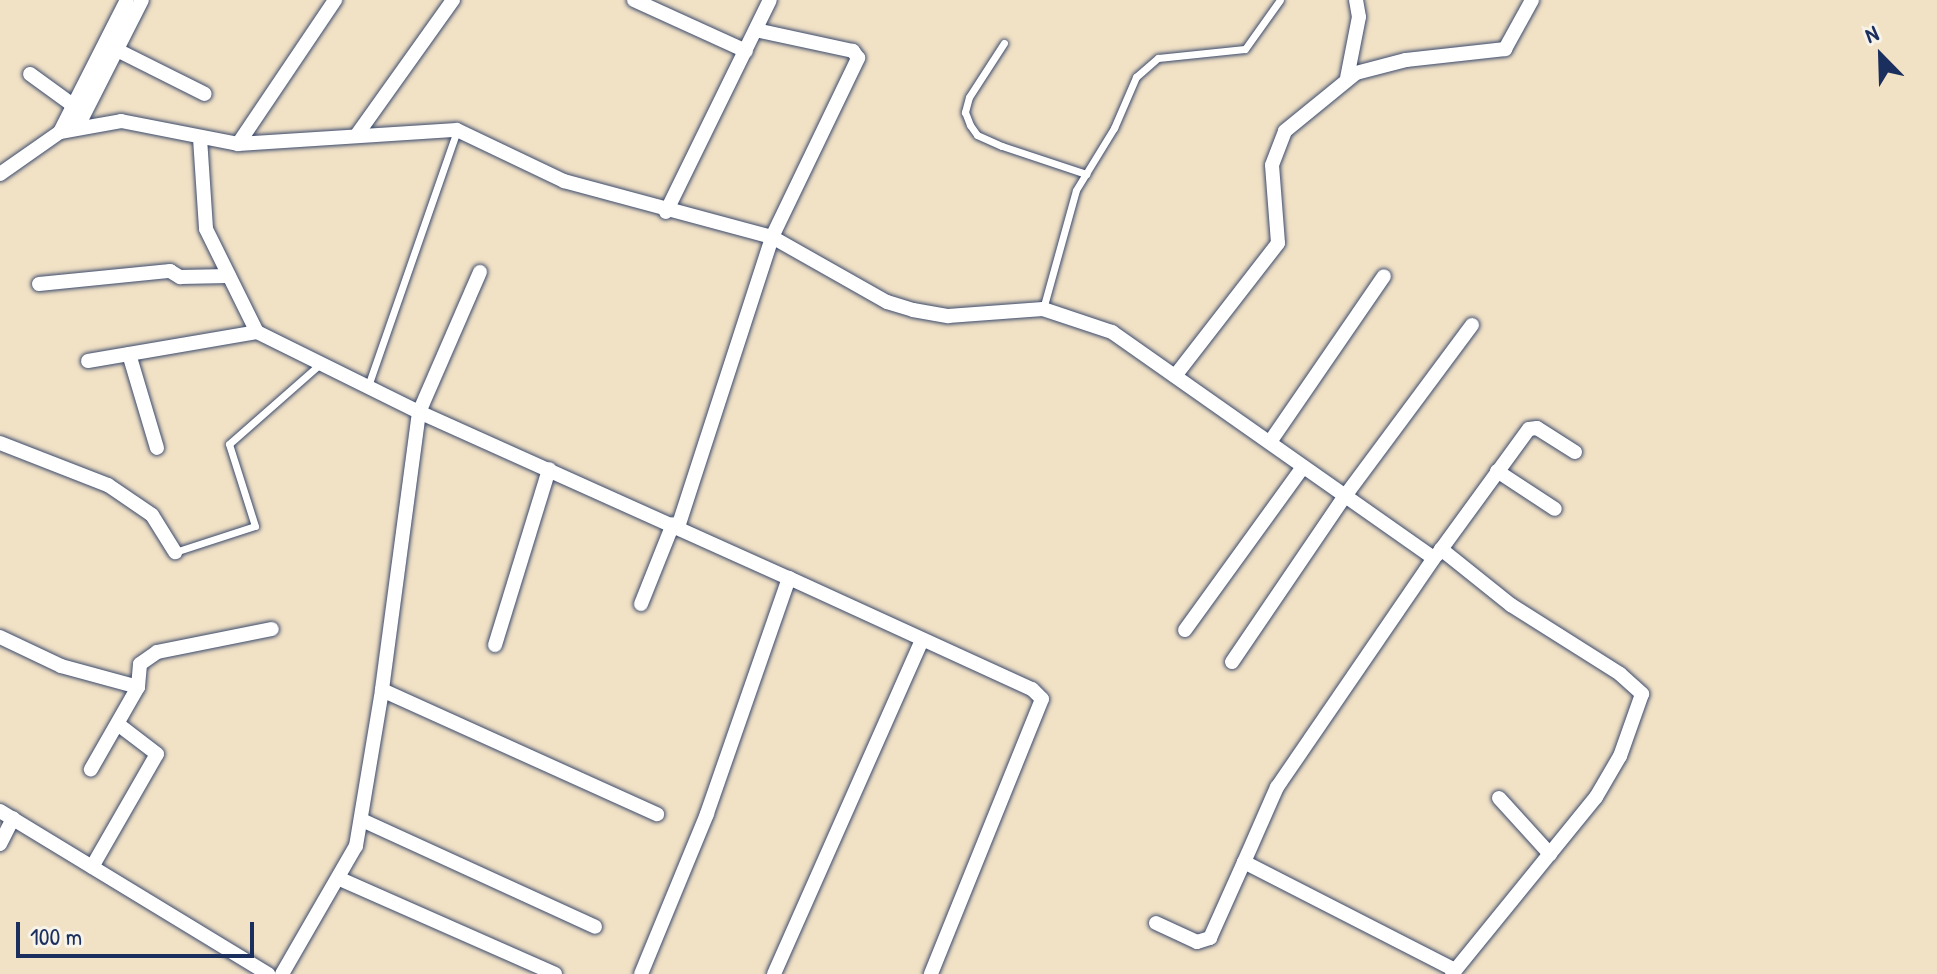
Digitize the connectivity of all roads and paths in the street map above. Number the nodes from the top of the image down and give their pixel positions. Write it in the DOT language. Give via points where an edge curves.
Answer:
graph roads {
  1 [pos="127,0"];
  2 [pos="142,0"];
  3 [pos="335,0"];
  4 [pos="453,0"];
  5 [pos="634,0"];
  6 [pos="770,0"];
  7 [pos="1280,0"];
  8 [pos="1532,0"];
  9 [pos="1358,1"];
  10 [pos="756,30"];
  11 [pos="1004,43"];
  12 [pos="117,50"];
  13 [pos="746,51"];
  14 [pos="30,74"];
  15 [pos="1347,78"];
  16 [pos="205,94"];
  17 [pos="74,106"];
  18 [pos="78,126"];
  19 [pos="457,130"];
  20 [pos="60,132"];
  21 [pos="356,136"];
  22 [pos="200,138"];
  23 [pos="238,144"];
  24 [pos="0,174"];
  25 [pos="1086,174"];
  26 [pos="666,212"];
  27 [pos="772,237"];
  28 [pos="480,272"];
  29 [pos="229,276"];
  30 [pos="1384,276"];
  31 [pos="39,284"];
  32 [pos="1043,309"];
  33 [pos="1472,325"];
  34 [pos="257,332"];
  35 [pos="129,354"];
  36 [pos="88,361"];
  37 [pos="320,364"];
  38 [pos="1175,376"];
  39 [pos="368,386"];
  40 [pos="419,412"];
  41 [pos="1270,442"];
  42 [pos="0,443"];
  43 [pos="157,448"];
  44 [pos="1575,452"];
  45 [pos="1303,467"];
  46 [pos="549,469"];
  47 [pos="1497,471"];
  48 [pos="1345,496"];
  49 [pos="1555,509"];
  50 [pos="676,525"];
  51 [pos="175,552"];
  52 [pos="1438,554"];
  53 [pos="789,578"];
  54 [pos="641,604"];
  55 [pos="272,629"];
  56 [pos="1185,630"];
  57 [pos="0,637"];
  58 [pos="921,642"];
  59 [pos="495,645"];
  60 [pos="1232,662"];
  61 [pos="138,687"];
  62 [pos="382,690"];
  63 [pos="119,725"];
  64 [pos="91,769"];
  65 [pos="1499,798"];
  66 [pos="657,814"];
  67 [pos="7,815"];
  68 [pos="364,821"];
  69 [pos="0,844"];
  70 [pos="1550,854"];
  71 [pos="1244,862"];
  72 [pos="92,867"];
  73 [pos="340,879"];
  74 [pos="1156,923"];
  75 [pos="595,927"];
  76 [pos="1454,972"];
  77 [pos="268,974"];
  78 [pos="282,974"];
  79 [pos="555,974"];
  80 [pos="641,974"];
  81 [pos="774,974"];
  82 [pos="931,974"];
  1 -- 17 [label="street"];
  2 -- 12 [label="street"];
  3 -- 23 [label="street"];
  4 -- 21 [label="street"];
  5 -- 13 [label="street"];
  6 -- 10 [label="street"];
  7 -- 25 [label="lane" via="1245,49 1170,55 1146,67"];
  8 -- 15 [label="street" via="1505,49 1406,60"];
  9 -- 15 [label="street"];
  10 -- 13 [label="street"];
  10 -- 27 [label="street" via="853,51 858,58"];
  11 -- 25 [label="lane" via="969,97 965,112 970,125 977,135 1002,146"];
  12 -- 16 [label="street"];
  12 -- 18 [label="street"];
  13 -- 26 [label="street"];
  14 -- 17 [label="street"];
  15 -- 38 [label="street" via="1278,141 1272,165 1278,243"];
  17 -- 20 [label="street"];
  18 -- 20 [label="street"];
  18 -- 22 [label="street" via="121,121"];
  19 -- 21 [label="street"];
  19 -- 26 [label="street" via="564,181"];
  19 -- 39 [label="lane"];
  20 -- 24 [label="street"];
  21 -- 23 [label="street"];
  22 -- 23 [label="street"];
  22 -- 29 [label="street" via="206,229"];
  25 -- 32 [label="lane" via="1076,190"];
  26 -- 27 [label="street"];
  27 -- 32 [label="street" via="887,302 913,310 948,316"];
  27 -- 50 [label="street"];
  28 -- 40 [label="street"];
  29 -- 31 [label="street" via="180,277 170,271"];
  29 -- 34 [label="street"];
  30 -- 41 [label="street"];
  32 -- 38 [label="street" via="1112,332"];
  33 -- 48 [label="street"];
  34 -- 35 [label="street"];
  34 -- 37 [label="street"];
  35 -- 36 [label="street"];
  35 -- 43 [label="street"];
  37 -- 39 [label="street"];
  37 -- 51 [label="lane" via="229,444 255,526"];
  38 -- 41 [label="street"];
  39 -- 40 [label="street"];
  40 -- 46 [label="street"];
  40 -- 62 [label="street"];
  41 -- 45 [label="street"];
  42 -- 51 [label="street" via="108,485 152,515"];
  44 -- 47 [label="street" via="1532,427"];
  45 -- 48 [label="street"];
  45 -- 56 [label="street"];
  46 -- 50 [label="street"];
  46 -- 59 [label="street"];
  47 -- 49 [label="street"];
  47 -- 52 [label="street"];
  48 -- 52 [label="street"];
  48 -- 60 [label="street"];
  50 -- 53 [label="street"];
  50 -- 54 [label="street"];
  52 -- 70 [label="street" via="1620,674 1642,694 1620,756 1596,797"];
  52 -- 71 [label="street" via="1277,787"];
  53 -- 58 [label="street"];
  53 -- 80 [label="street" via="707,814"];
  55 -- 61 [label="street" via="157,652 140,664"];
  57 -- 61 [label="street" via="61,666"];
  58 -- 81 [label="street"];
  58 -- 82 [label="street" via="1032,689 1042,699"];
  61 -- 63 [label="street"];
  62 -- 66 [label="street"];
  62 -- 68 [label="street"];
  63 -- 64 [label="street"];
  63 -- 72 [label="street" via="157,754"];
  65 -- 70 [label="street"];
  67 -- 69 [label="street"];
  67 -- 72 [label="street"];
  68 -- 73 [label="street"];
  68 -- 75 [label="street"];
  70 -- 76 [label="street"];
  71 -- 74 [label="street" via="1210,938 1197,942"];
  71 -- 76 [label="street"];
  72 -- 77 [label="street"];
  73 -- 78 [label="street"];
  73 -- 79 [label="street"];
}
